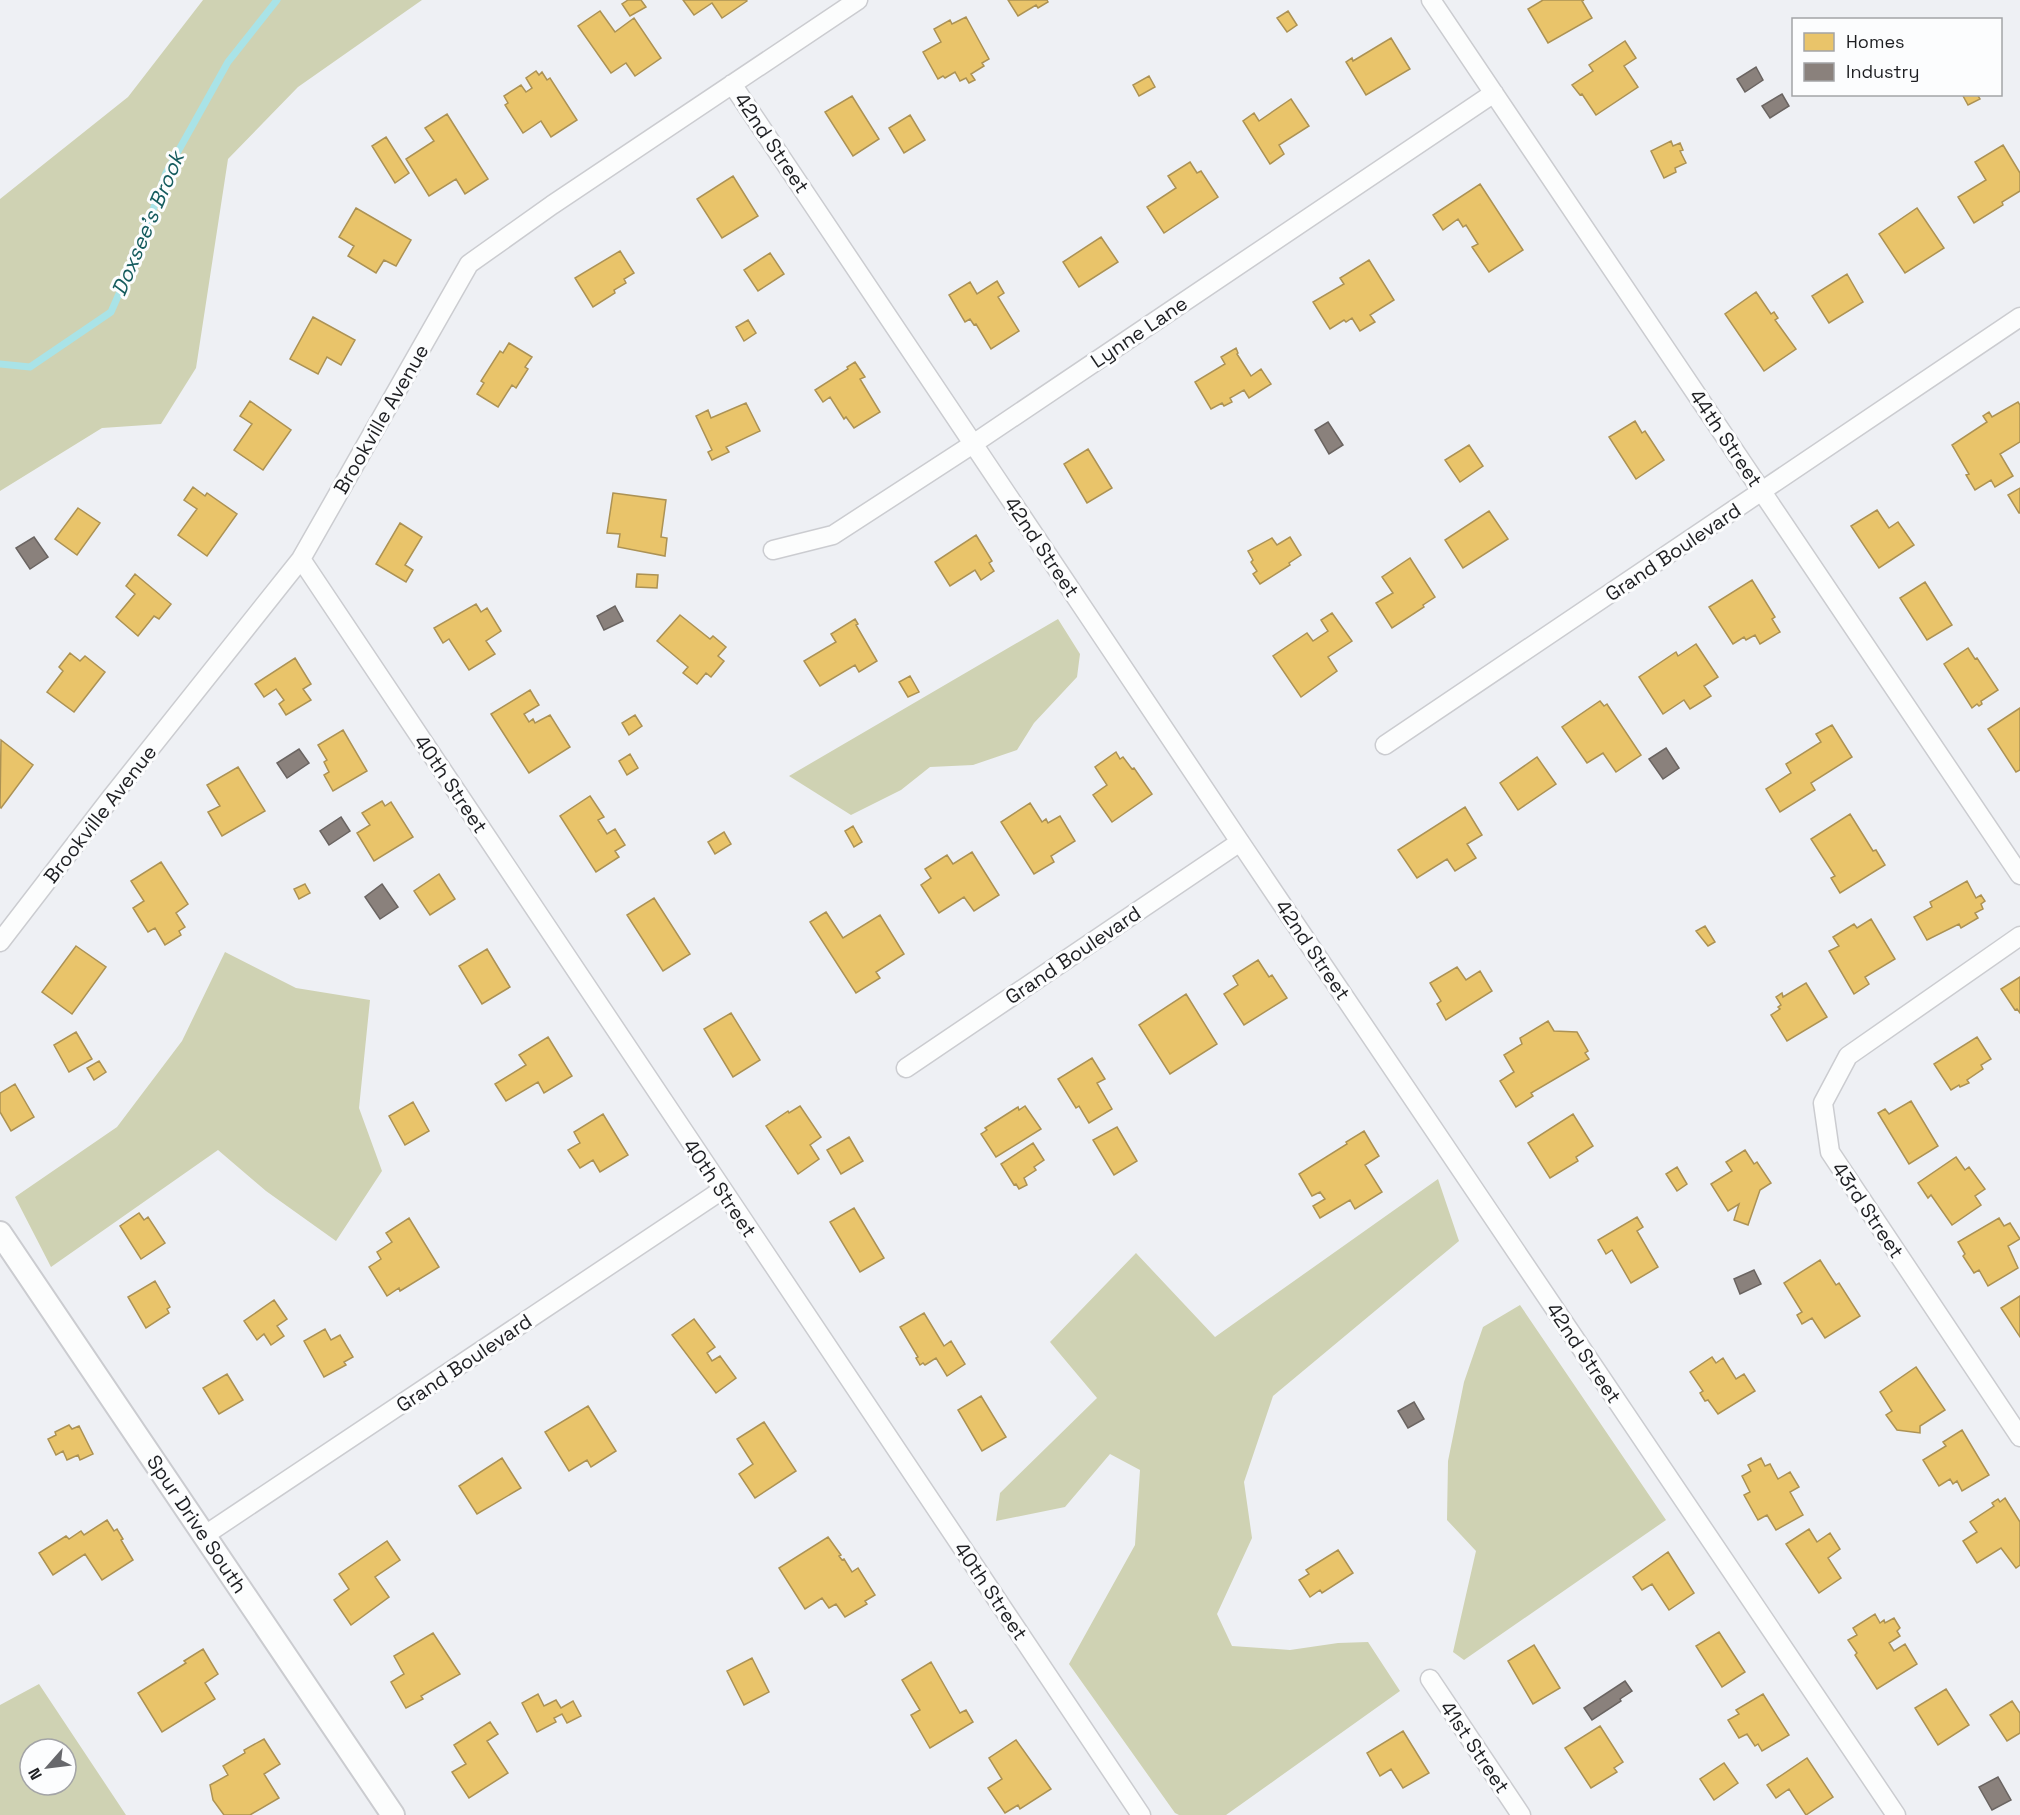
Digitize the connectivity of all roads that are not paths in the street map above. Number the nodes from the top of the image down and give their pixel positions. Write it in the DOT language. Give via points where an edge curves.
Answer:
graph roads {
  1 [pos="858,0"];
  2 [pos="1431,0"];
  3 [pos="732,84"];
  4 [pos="1494,93"];
  5 [pos="2020,318"];
  6 [pos="973,444"];
  7 [pos="1762,492"];
  8 [pos="773,550"];
  9 [pos="301,560"];
  10 [pos="1385,745"];
  11 [pos="1240,842"];
  12 [pos="2020,875"];
  13 [pos="2020,936"];
  14 [pos="0,942"];
  15 [pos="906,1068"];
  16 [pos="722,1190"];
  17 [pos="0,1233"];
  18 [pos="2020,1437"];
  19 [pos="205,1535"];
  20 [pos="1430,1679"];
  21 [pos="393,1815"];
  22 [pos="1141,1815"];
  23 [pos="1521,1815"];
  24 [pos="1896,1815"];
  1 -- 3 [label="street, Brookville Avenue"];
  2 -- 4 [label="street, 44th Street"];
  3 -- 6 [label="street, 42nd Street"];
  3 -- 9 [label="street, Brookville Avenue" via="469,264"];
  4 -- 6 [label="street, Lynne Lane"];
  4 -- 7 [label="street, 44th Street"];
  5 -- 7 [label="street, Grand Boulevard"];
  6 -- 8 [label="street, Lynne Lane" via="833,535"];
  6 -- 11 [label="street, 42nd Street"];
  7 -- 10 [label="street, Grand Boulevard"];
  7 -- 12 [label="street, 44th Street"];
  9 -- 14 [label="street, Brookville Avenue"];
  9 -- 16 [label="street, 40th Street"];
  11 -- 15 [label="street, Grand Boulevard"];
  11 -- 24 [label="street, 42nd Street"];
  13 -- 18 [label="street, 43rd Street" via="1848,1056 1823,1103 1830,1152"];
  16 -- 19 [label="street, Grand Boulevard"];
  16 -- 22 [label="street, 40th Street"];
  17 -- 19 [label="street, Spur Drive South"];
  19 -- 21 [label="street, Spur Drive South"];
  20 -- 23 [label="street, 41st Street"];
}
